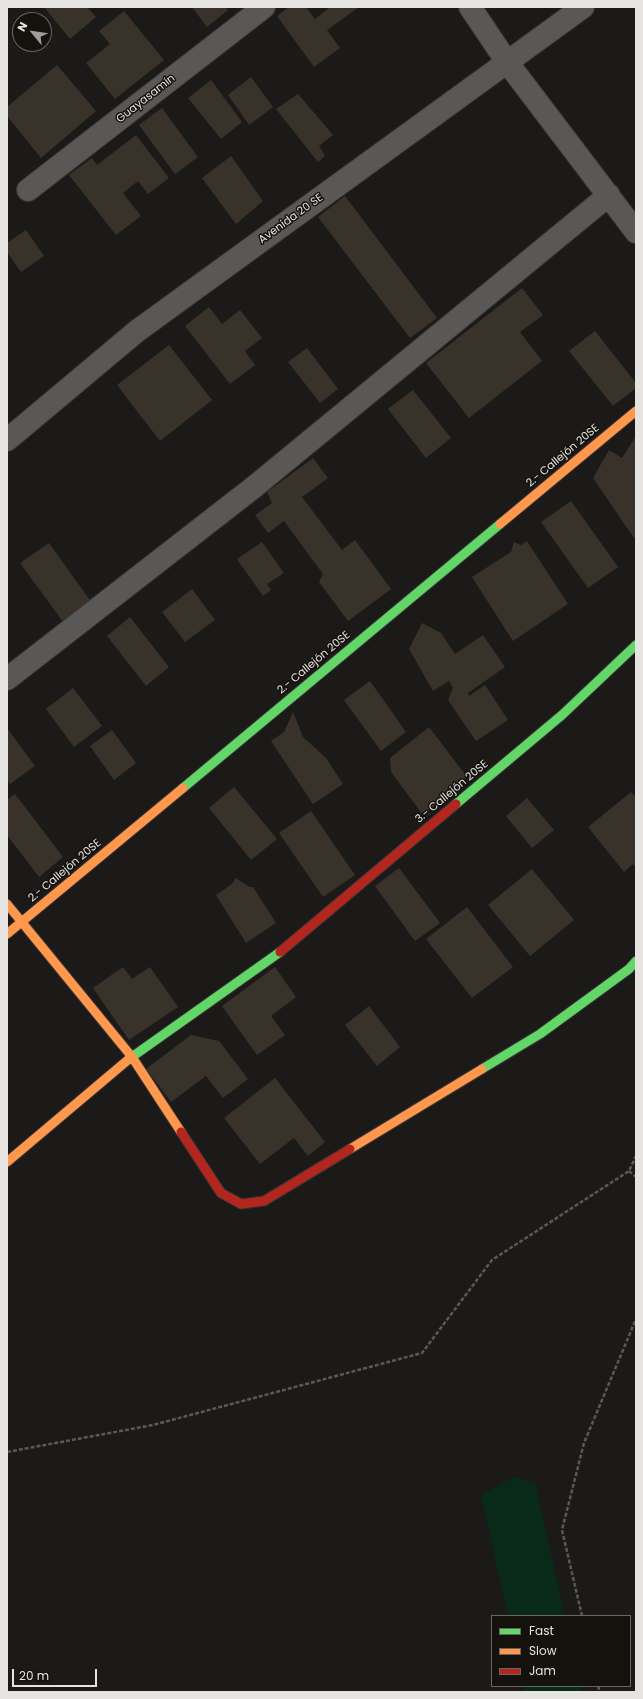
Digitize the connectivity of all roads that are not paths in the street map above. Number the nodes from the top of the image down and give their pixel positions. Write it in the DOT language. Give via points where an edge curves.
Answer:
graph roads {
  1 [pos="264,7"];
  2 [pos="470,7"];
  3 [pos="583,7"];
  4 [pos="507,62"];
  5 [pos="28,190"];
  6 [pos="609,195"];
  7 [pos="636,232"];
  8 [pos="636,411"];
  9 [pos="7,440"];
  10 [pos="636,645"];
  11 [pos="7,678"];
  12 [pos="7,904"];
  13 [pos="23,921"];
  14 [pos="7,934"];
  15 [pos="636,961"];
  16 [pos="132,1057"];
  17 [pos="7,1162"];
  1 -- 5 [label="street, Guayasamín"];
  2 -- 4 [label="street"];
  3 -- 4 [label="street, Avenida 20 SE"];
  4 -- 6 [label="street"];
  4 -- 9 [label="street, Avenida 20 SE" via="137,331"];
  6 -- 7 [label="street"];
  6 -- 11 [label="street" via="254,487"];
  8 -- 13 [label="street, 2.- Callejón 20SE"];
  10 -- 16 [label="street, 3.- Callejón 20SE" via="562,716 280,952"];
  12 -- 13 [label="street"];
  13 -- 14 [label="street, 2.- Callejón 20SE"];
  13 -- 16 [label="street"];
  15 -- 16 [label="street" via="629,970 540,1034 264,1201 241,1204 221,1193"];
  16 -- 17 [label="street, 3.- Callejón 20SE"];
}
